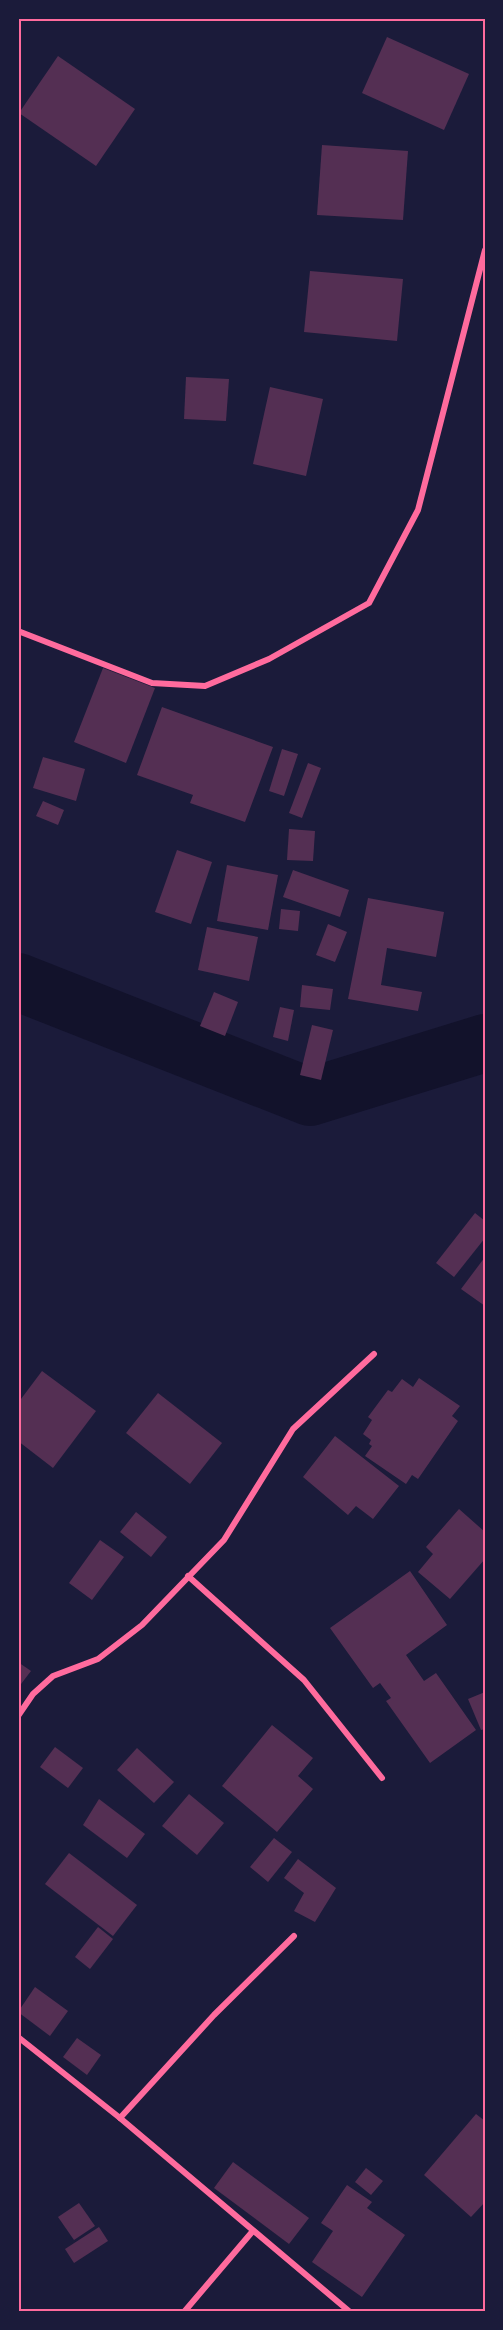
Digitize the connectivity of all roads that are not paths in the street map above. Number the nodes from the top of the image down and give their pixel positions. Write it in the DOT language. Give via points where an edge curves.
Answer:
graph roads {
  1 [pos="485,250"];
  2 [pos="18,631"];
  3 [pos="374,1354"];
  4 [pos="188,1576"];
  5 [pos="18,1716"];
  6 [pos="382,1778"];
  7 [pos="294,1936"];
  8 [pos="18,2037"];
  9 [pos="120,2118"];
  10 [pos="252,2232"];
  11 [pos="184,2312"];
  12 [pos="350,2312"];
  1 -- 2 [label="street" via="418,510 369,603 269,659 205,686 152,683"];
  3 -- 4 [label="street" via="293,1429 224,1540"];
  4 -- 5 [label="street" via="142,1625 98,1659 53,1677 33,1694"];
  4 -- 6 [label="street" via="304,1680"];
  7 -- 9 [label="street" via="214,2015"];
  8 -- 9 [label="street"];
  9 -- 10 [label="street"];
  10 -- 11 [label="street"];
  10 -- 12 [label="street"];
}
